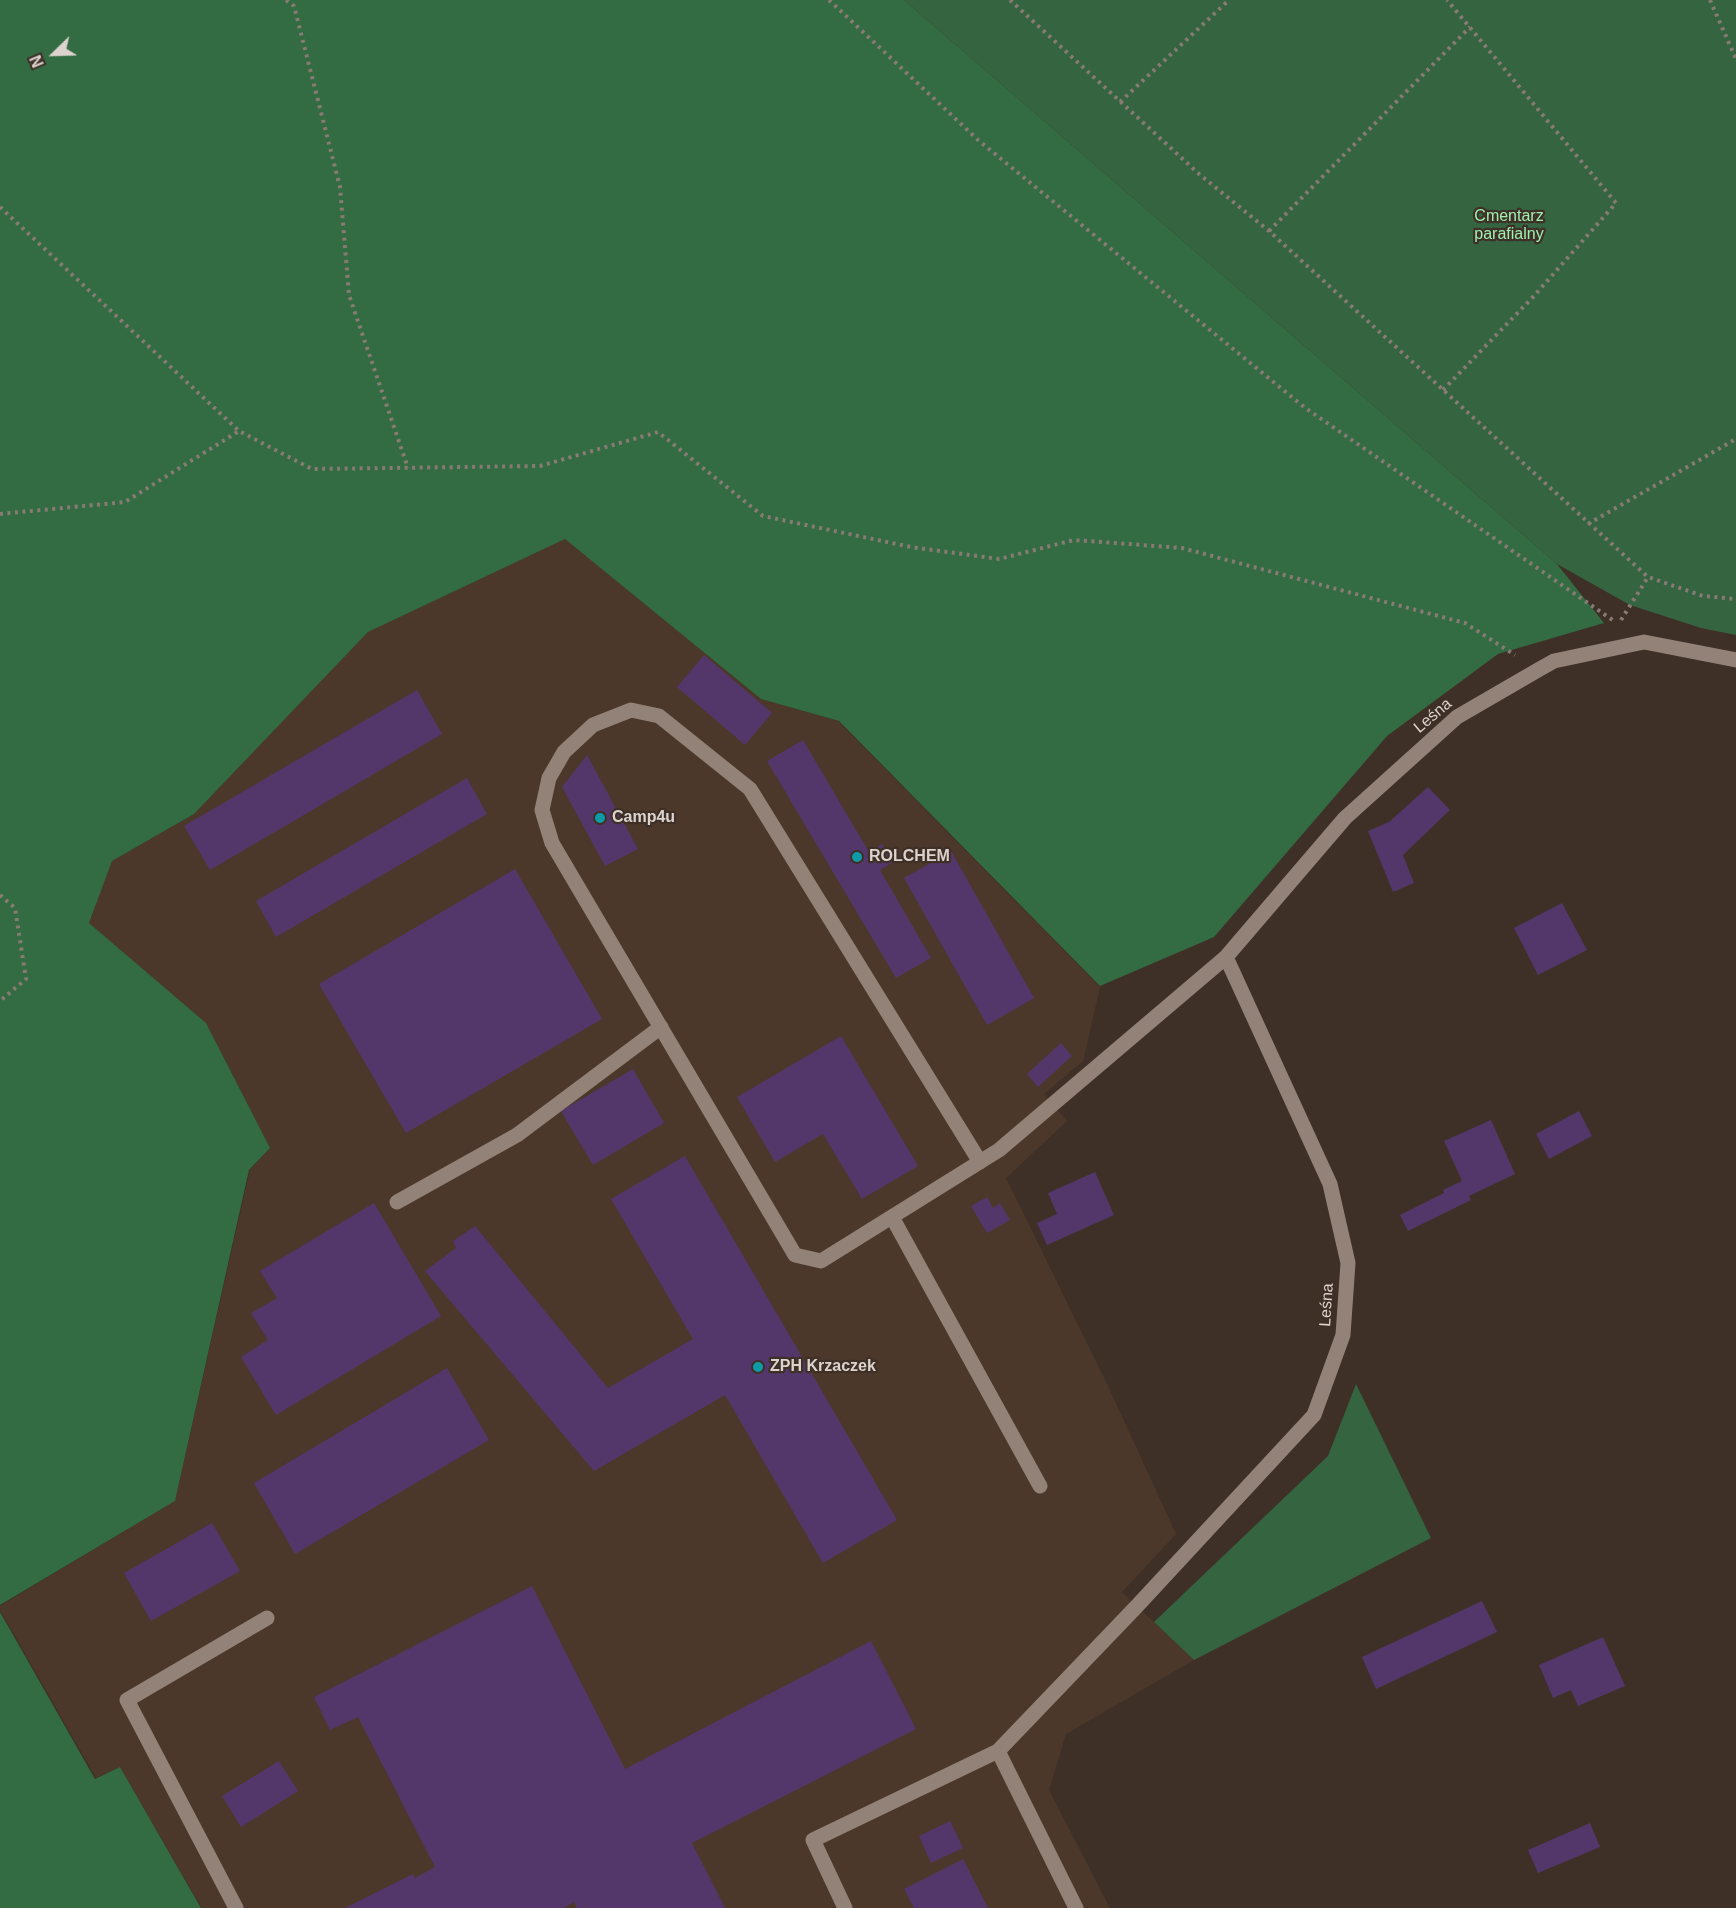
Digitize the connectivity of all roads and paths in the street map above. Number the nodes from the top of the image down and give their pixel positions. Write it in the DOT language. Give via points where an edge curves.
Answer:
graph roads {
  1 [pos="286,0"];
  2 [pos="829,0"];
  3 [pos="1010,0"];
  4 [pos="1228,0"];
  5 [pos="1447,0"];
  6 [pos="1710,0"];
  7 [pos="1470,27"];
  8 [pos="1736,59"];
  9 [pos="1120,102"];
  10 [pos="0,207"];
  11 [pos="1269,231"];
  12 [pos="1443,390"];
  13 [pos="239,432"];
  14 [pos="1736,439"];
  15 [pos="408,468"];
  16 [pos="0,514"];
  17 [pos="1588,524"];
  18 [pos="1648,577"];
  19 [pos="1736,599"];
  20 [pos="1736,660"];
  21 [pos="1538,670"];
  22 [pos="0,895"];
  23 [pos="1226,957"];
  24 [pos="0,1001"];
  25 [pos="661,1027"];
  26 [pos="980,1162"];
  27 [pos="397,1202"];
  28 [pos="892,1217"];
  29 [pos="1040,1486"];
  30 [pos="267,1618"];
  31 [pos="998,1751"];
  32 [pos="236,1908"];
  33 [pos="845,1908"];
  34 [pos="1076,1908"];
  1 -- 15 [label="path" via="294,6 340,187 349,295"];
  2 -- 18 [label="path" via="978,140 1304,407 1618,624"];
  3 -- 9 [label="path"];
  4 -- 9 [label="path"];
  5 -- 7 [label="path"];
  6 -- 8 [label="path"];
  7 -- 11 [label="path"];
  7 -- 12 [label="path" via="1616,203"];
  9 -- 11 [label="path"];
  10 -- 13 [label="path"];
  11 -- 12 [label="path"];
  12 -- 17 [label="path"];
  13 -- 15 [label="path" via="312,469"];
  13 -- 16 [label="path" via="125,502"];
  14 -- 17 [label="path"];
  15 -- 21 [label="path" via="540,466 658,432 763,516 911,547 999,559 1074,540 1182,548 1465,623"];
  17 -- 18 [label="path"];
  18 -- 19 [label="path" via="1703,596"];
  20 -- 21 [label="street, Leśna" via="1644,642 1554,661"];
  21 -- 23 [label="street, Leśna" via="1457,717 1345,818"];
  22 -- 24 [label="path" via="15,908 26,979"];
  23 -- 26 [label="street, Leśna"];
  23 -- 31 [label="street, Leśna" via="1330,1184 1348,1263 1343,1335 1314,1415"];
  25 -- 26 [label="street, Leśna" via="552,843 542,810 549,778 564,752 592,725 632,710 659,716 750,789"];
  25 -- 27 [label="street" via="517,1135"];
  25 -- 28 [label="street, Leśna" via="795,1255 821,1261"];
  26 -- 28 [label="street, Leśna"];
  28 -- 29 [label="street"];
  30 -- 32 [label="street" via="127,1700"];
  31 -- 33 [label="street" via="813,1840"];
  31 -- 34 [label="street"];
}
